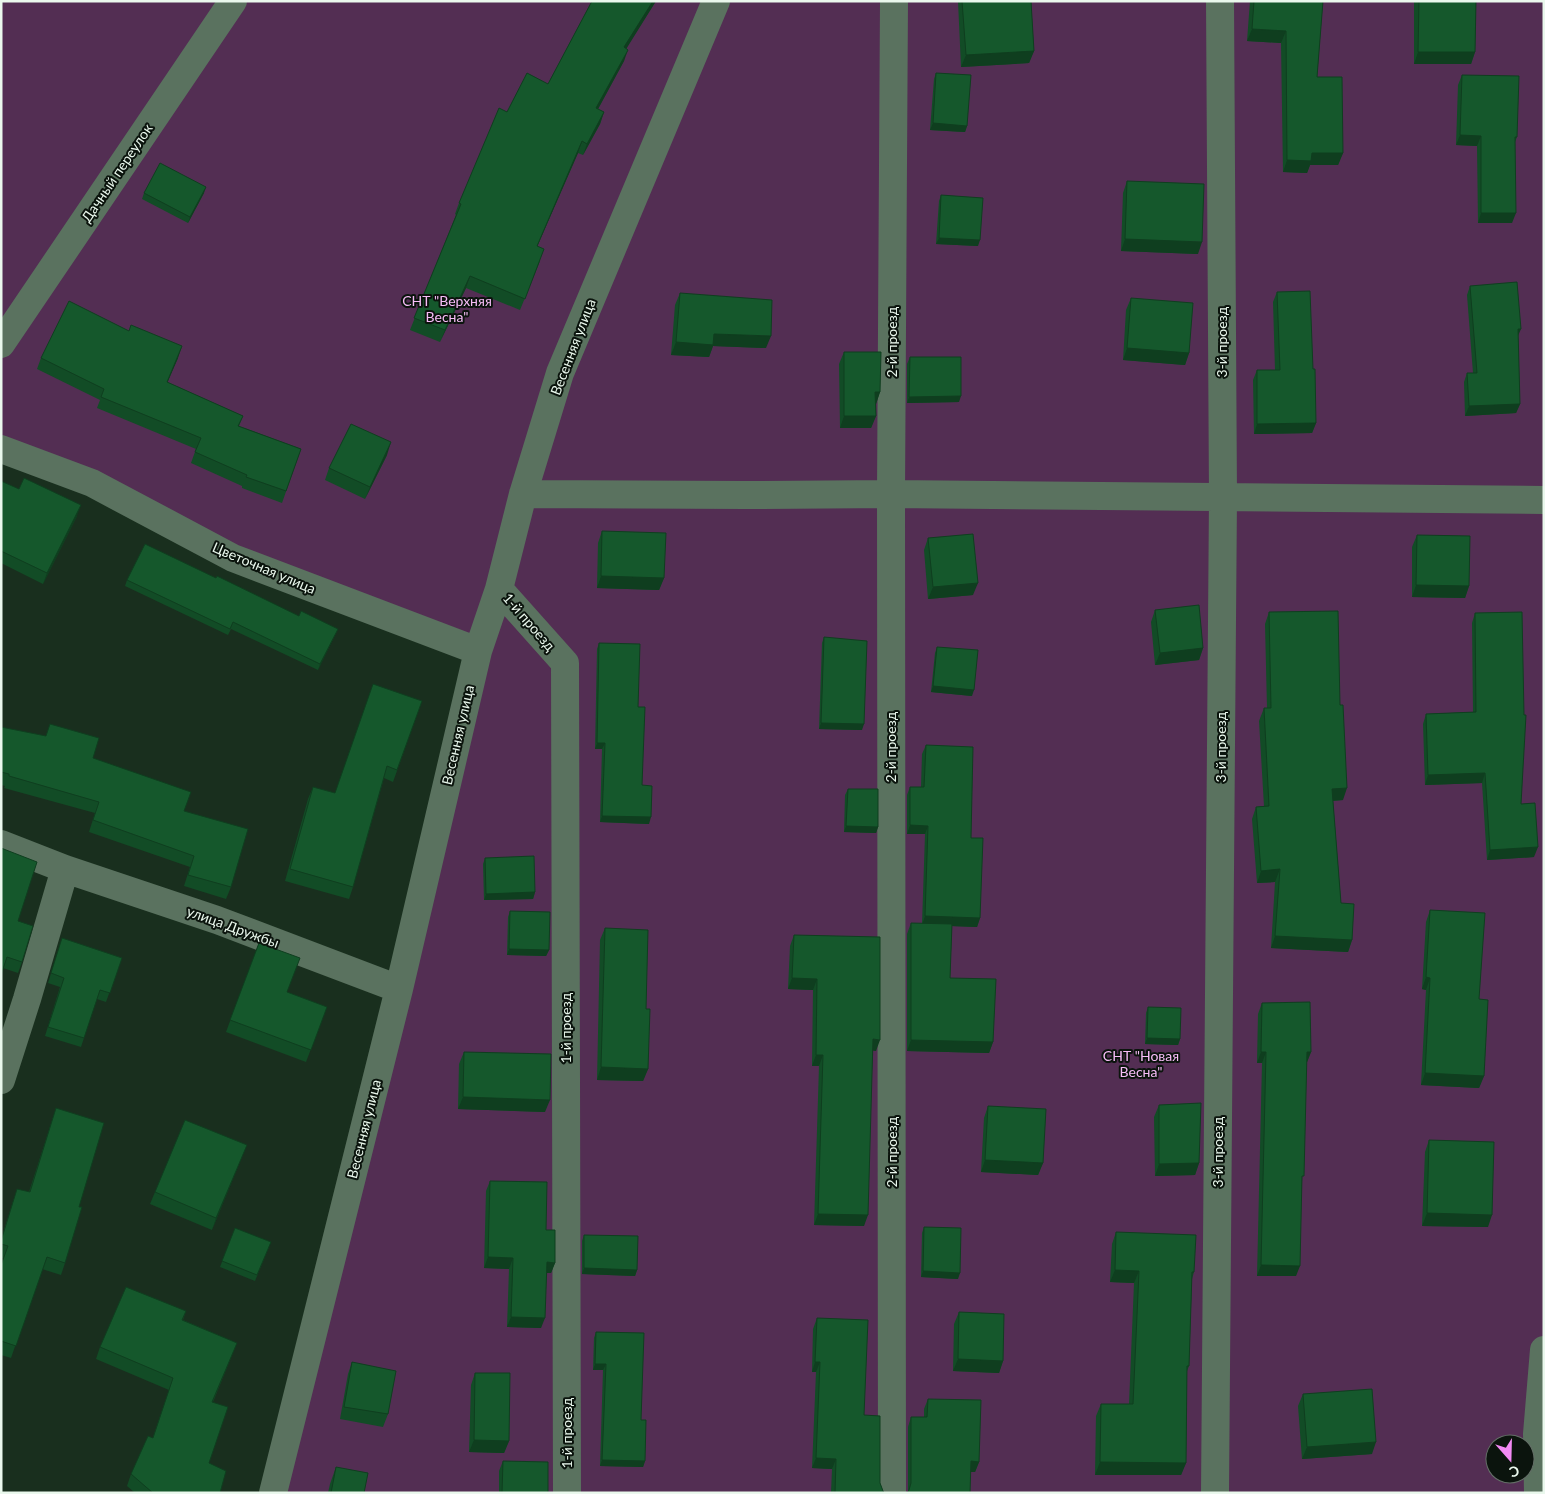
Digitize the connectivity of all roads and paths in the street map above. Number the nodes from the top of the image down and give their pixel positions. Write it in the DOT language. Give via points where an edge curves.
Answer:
graph roads {
  1 [pos="233,1"];
  2 [pos="716,1"];
  3 [pos="894,1"];
  4 [pos="1220,1"];
  5 [pos="1,344"];
  6 [pos="1,449"];
  7 [pos="523,494"];
  8 [pos="891,494"];
  9 [pos="1223,497"];
  10 [pos="1544,500"];
  11 [pos="499,589"];
  12 [pos="478,651"];
  13 [pos="1,844"];
  14 [pos="65,870"];
  15 [pos="398,989"];
  16 [pos="1,1080"];
  17 [pos="1544,1350"];
  18 [pos="274,1493"];
  19 [pos="567,1493"];
  20 [pos="892,1493"];
  21 [pos="1215,1493"];
  22 [pos="1538,1493"];
  1 -- 5 [label="street, Дачный переулок"];
  2 -- 7 [label="street, Весенняя улица" via="560,374"];
  3 -- 8 [label="street, 2-й проезд"];
  4 -- 9 [label="street, 3-й проезд"];
  6 -- 12 [label="street, Цветочная улица" via="92,483 233,558"];
  7 -- 8 [label="street"];
  7 -- 11 [label="street, Весенняя улица"];
  8 -- 9 [label="street"];
  8 -- 20 [label="street, 2-й проезд"];
  9 -- 10 [label="street"];
  9 -- 21 [label="street, 3-й проезд"];
  11 -- 12 [label="street, Весенняя улица"];
  11 -- 19 [label="street, 1-й проезд" via="565,663"];
  12 -- 15 [label="street, Весенняя улица"];
  13 -- 14 [label="street, улица Дружбы"];
  14 -- 15 [label="street, улица Дружбы" via="218,920"];
  14 -- 16 [label="street"];
  15 -- 18 [label="street, Весенняя улица"];
  17 -- 22 [label="street" via="1537,1434"];
}
